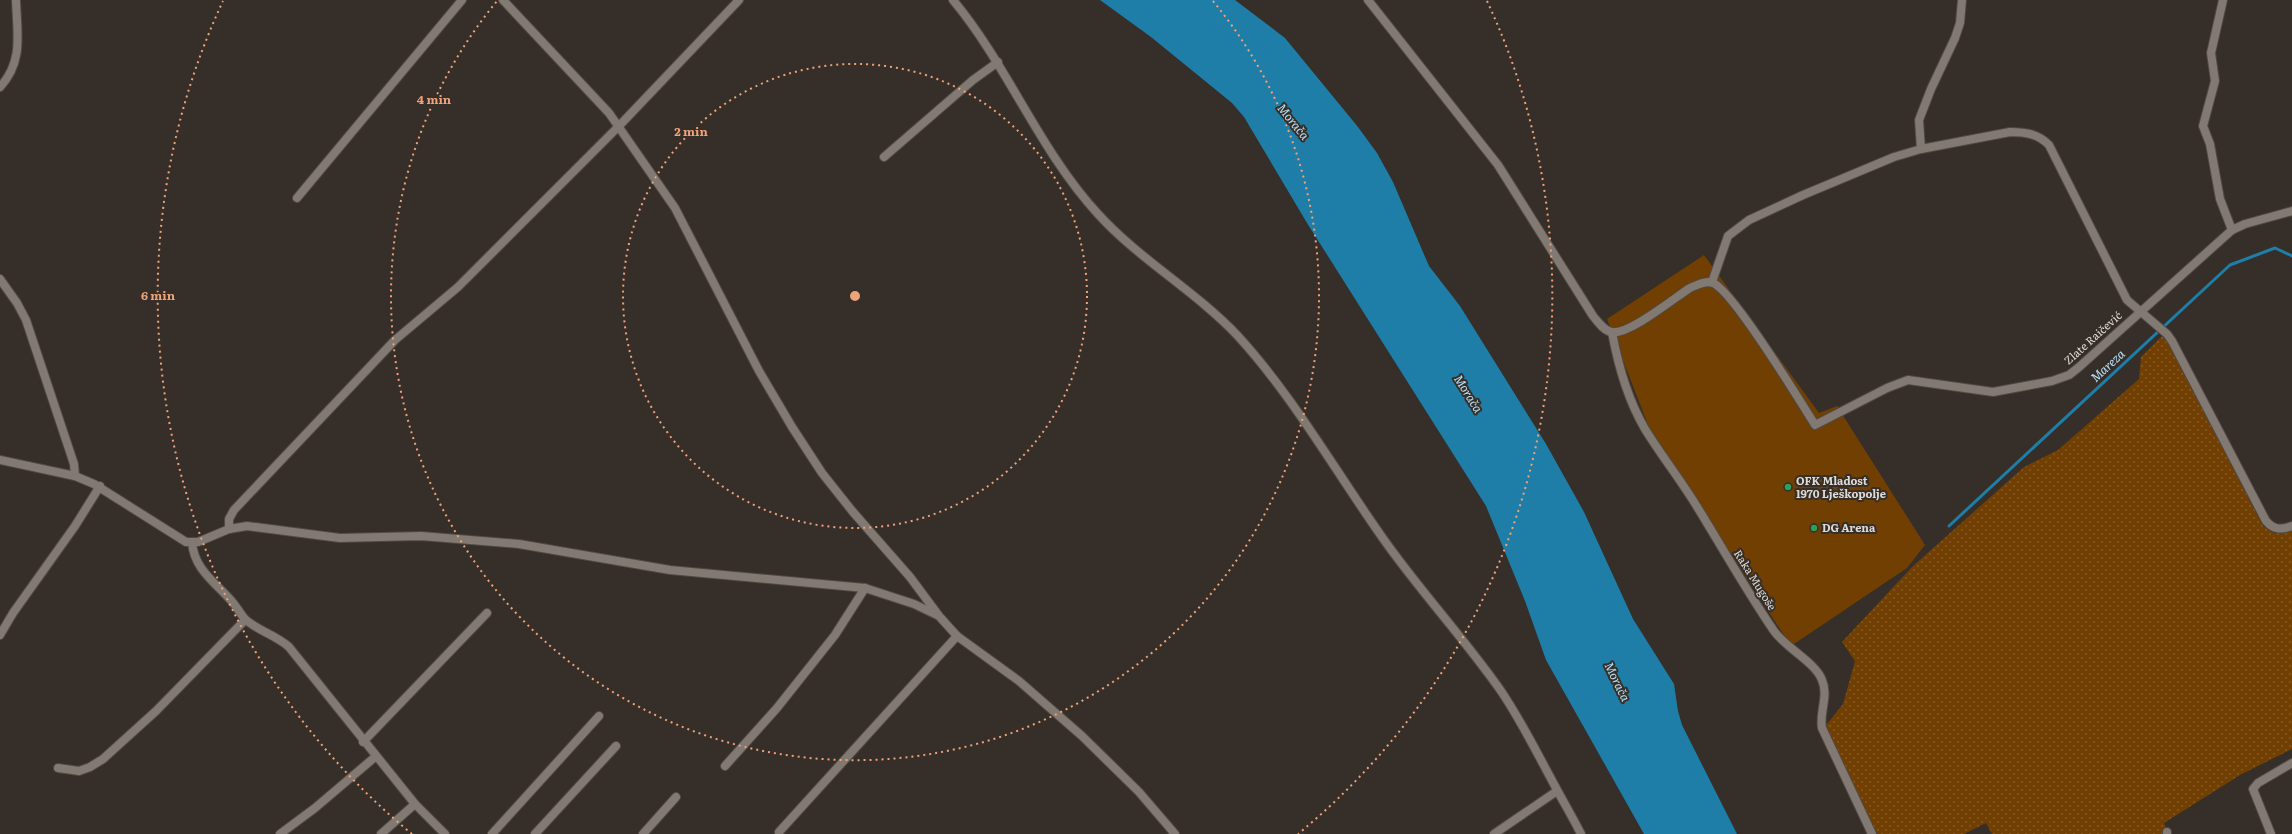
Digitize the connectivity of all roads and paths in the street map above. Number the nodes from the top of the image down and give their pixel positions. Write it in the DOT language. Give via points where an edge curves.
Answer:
graph roads {
  1 [pos="16,0"];
  2 [pos="462,0"];
  3 [pos="503,0"];
  4 [pos="739,0"];
  5 [pos="953,0"];
  6 [pos="1368,0"];
  7 [pos="1962,0"];
  8 [pos="2223,0"];
  9 [pos="998,62"];
  10 [pos="0,87"];
  11 [pos="619,126"];
  12 [pos="1921,149"];
  13 [pos="884,157"];
  14 [pos="297,198"];
  15 [pos="2292,211"];
  16 [pos="2232,230"];
  17 [pos="0,279"];
  18 [pos="1712,282"];
  19 [pos="2139,311"];
  20 [pos="1612,332"];
  21 [pos="0,460"];
  22 [pos="75,476"];
  23 [pos="100,486"];
  24 [pos="2292,526"];
  25 [pos="229,529"];
  26 [pos="192,542"];
  27 [pos="865,588"];
  28 [pos="487,613"];
  29 [pos="939,616"];
  30 [pos="245,620"];
  31 [pos="0,635"];
  32 [pos="957,636"];
  33 [pos="599,716"];
  34 [pos="363,742"];
  35 [pos="616,746"];
  36 [pos="375,757"];
  37 [pos="2292,763"];
  38 [pos="725,766"];
  39 [pos="58,768"];
  40 [pos="1557,791"];
  41 [pos="676,797"];
  42 [pos="415,804"];
  43 [pos="779,832"];
  44 [pos="280,834"];
  45 [pos="381,834"];
  46 [pos="445,834"];
  47 [pos="492,834"];
  48 [pos="535,834"];
  49 [pos="643,834"];
  50 [pos="1174,834"];
  51 [pos="1494,834"];
  52 [pos="1581,834"];
  53 [pos="1872,834"];
  54 [pos="2271,834"];
  1 -- 10 [label="street" via="17,59 10,75"];
  2 -- 14 [label="street"];
  3 -- 11 [label="street" via="576,76"];
  4 -- 11 [label="street"];
  5 -- 9 [label="street" via="971,21"];
  6 -- 20 [label="street" via="1498,165 1593,316 1605,330"];
  7 -- 12 [label="street" via="1960,23 1955,38 1919,120"];
  8 -- 16 [label="street" via="2211,53 2215,81 2203,126 2210,144 2220,199"];
  9 -- 13 [label="street" via="973,80"];
  9 -- 40 [label="street" via="1045,142 1076,188 1097,213 1122,238 1216,314 1259,362 1312,433 1383,538 1502,693 1533,744"];
  11 -- 25 [label="street" via="458,286 395,340 234,510 230,517"];
  11 -- 29 [label="street" via="675,208 759,370 803,445 837,492 910,577"];
  12 -- 18 [label="street" via="1845,177 1749,220 1728,236"];
  12 -- 19 [label="street" via="2010,132 2023,132 2041,138 2049,145 2127,300"];
  15 -- 16 [label="street, Zlate Raičević"];
  16 -- 19 [label="street, Zlate Raičević"];
  17 -- 22 [label="street" via="26,320 74,464"];
  18 -- 19 [label="street, Zlate Raičević" via="1729,298 1815,425 1908,380 1993,392 2063,378 2078,368"];
  18 -- 20 [label="street" via="1700,283 1629,328"];
  19 -- 24 [label="street" via="2167,334 2266,521 2273,528"];
  20 -- 53 [label="street, Raka Mugoše" via="1616,356 1645,429 1695,503 1779,638 1816,670 1821,678 1825,696 1822,728"];
  21 -- 22 [label="street"];
  22 -- 23 [label="street"];
  23 -- 26 [label="street" via="186,542"];
  23 -- 31 [label="street" via="76,526"];
  25 -- 26 [label="street" via="207,539"];
  25 -- 27 [label="street" via="255,526 340,538 421,536 519,544 670,570"];
  26 -- 30 [label="street" via="194,556 200,568 234,604"];
  27 -- 29 [label="street" via="914,604"];
  27 -- 38 [label="street" via="835,635 777,708"];
  28 -- 34 [label="street"];
  29 -- 32 [label="street"];
  30 -- 34 [label="street" via="277,637 289,647"];
  30 -- 39 [label="street" via="156,710 103,759 90,768 79,771"];
  32 -- 43 [label="street"];
  32 -- 50 [label="street" via="1018,681 1082,736 1138,792"];
  33 -- 47 [label="street"];
  34 -- 36 [label="street"];
  35 -- 48 [label="street"];
  36 -- 42 [label="street"];
  36 -- 44 [label="street"];
  37 -- 54 [label="street" via="2258,783 2253,789"];
  40 -- 51 [label="street"];
  40 -- 52 [label="street"];
  41 -- 49 [label="street"];
  42 -- 45 [label="street"];
  42 -- 46 [label="street"];
}
